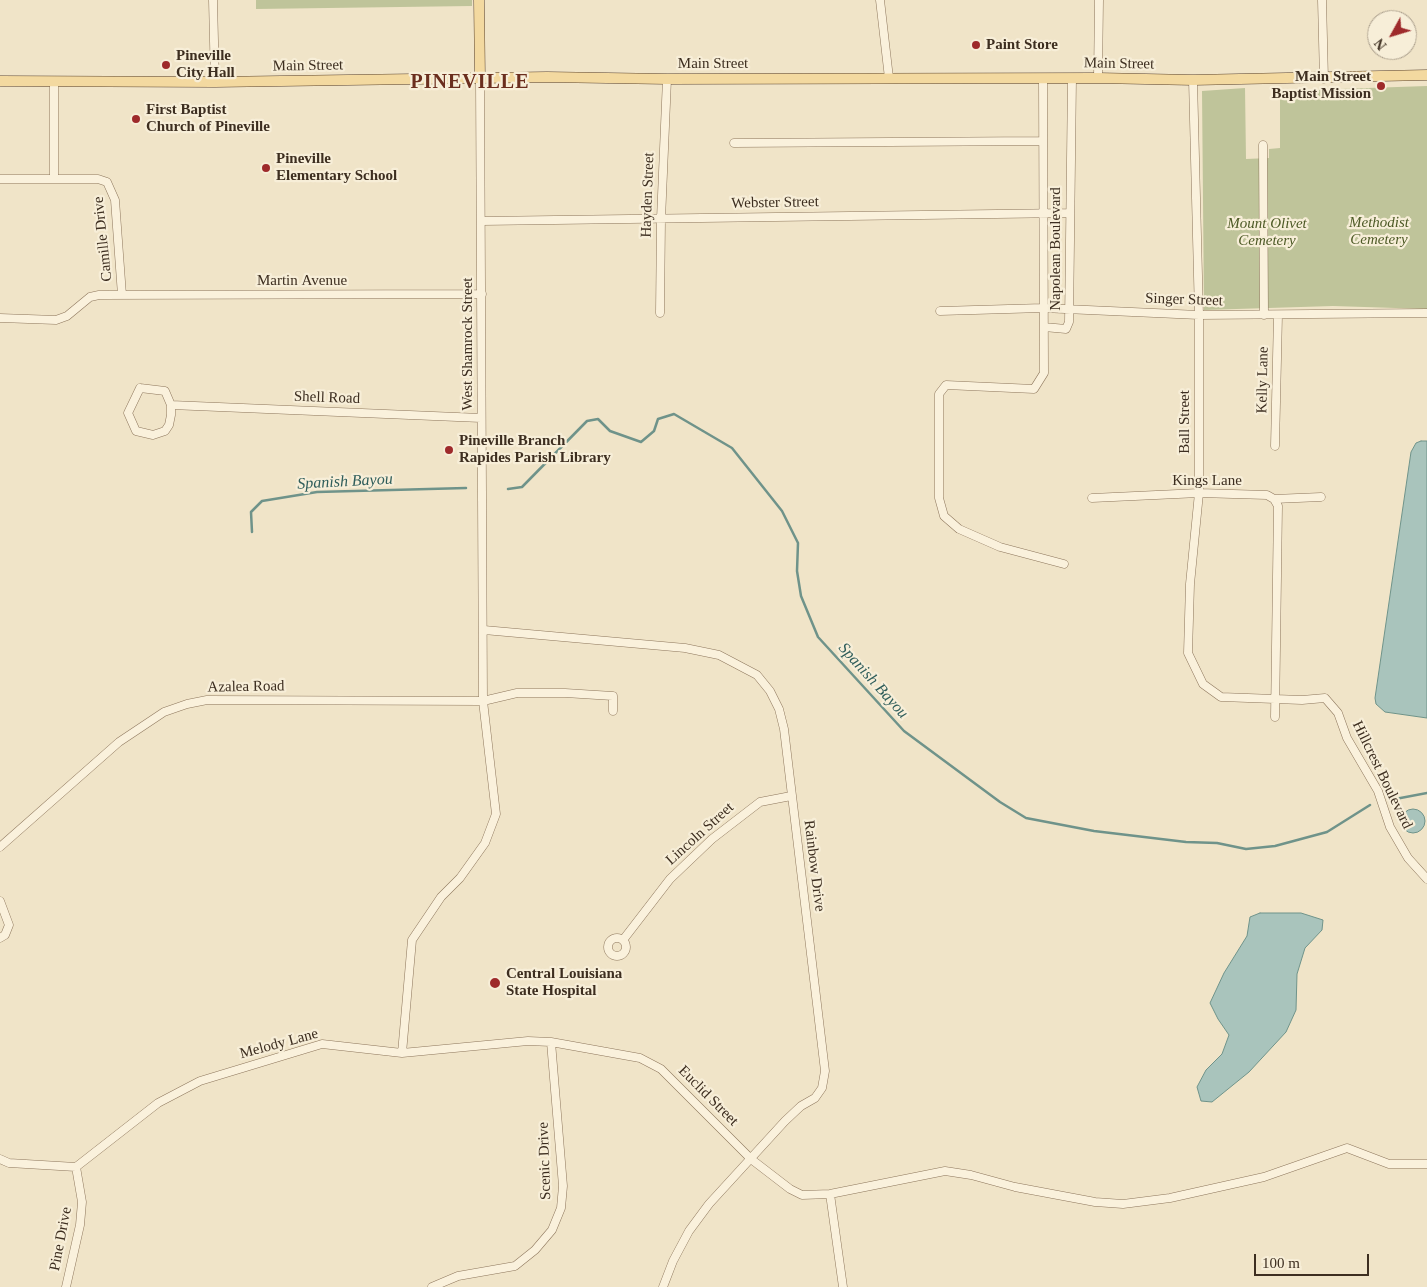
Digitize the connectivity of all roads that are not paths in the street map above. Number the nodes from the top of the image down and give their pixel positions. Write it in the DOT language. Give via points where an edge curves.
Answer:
graph roads {
  1 [pos="213,0"];
  2 [pos="479,0"];
  3 [pos="880,0"];
  4 [pos="1099,0"];
  5 [pos="1322,0"];
  6 [pos="1427,75"];
  7 [pos="480,78"];
  8 [pos="889,78"];
  9 [pos="1072,78"];
  10 [pos="1098,78"];
  11 [pos="667,79"];
  12 [pos="1043,79"];
  13 [pos="1324,79"];
  14 [pos="1193,80"];
  15 [pos="0,81"];
  16 [pos="54,81"];
  17 [pos="215,82"];
  18 [pos="1043,141"];
  19 [pos="734,143"];
  20 [pos="1263,145"];
  21 [pos="0,178"];
  22 [pos="54,179"];
  23 [pos="1043,213"];
  24 [pos="1069,213"];
  25 [pos="661,219"];
  26 [pos="482,222"];
  27 [pos="482,294"];
  28 [pos="122,295"];
  29 [pos="1043,308"];
  30 [pos="1069,310"];
  31 [pos="940,311"];
  32 [pos="660,313"];
  33 [pos="1427,313"];
  34 [pos="1278,314"];
  35 [pos="1199,315"];
  36 [pos="1264,315"];
  37 [pos="0,318"];
  38 [pos="1044,327"];
  39 [pos="171,405"];
  40 [pos="481,418"];
  41 [pos="1275,446"];
  42 [pos="1199,493"];
  43 [pos="1321,497"];
  44 [pos="1092,498"];
  45 [pos="1274,499"];
  46 [pos="1064,564"];
  47 [pos="484,630"];
  48 [pos="1274,700"];
  49 [pos="483,701"];
  50 [pos="613,712"];
  51 [pos="1275,717"];
  52 [pos="791,796"];
  53 [pos="0,847"];
  54 [pos="1427,879"];
  55 [pos="0,901"];
  56 [pos="0,938"];
  57 [pos="623,940"];
  58 [pos="551,1042"];
  59 [pos="402,1054"];
  60 [pos="0,1159"];
  61 [pos="751,1159"];
  62 [pos="1427,1164"];
  63 [pos="76,1167"];
  64 [pos="830,1194"];
  65 [pos="66,1287"];
  66 [pos="432,1287"];
  67 [pos="664,1287"];
  68 [pos="842,1287"];
  1 -- 17 [label="street"];
  2 -- 7 [label="main road"];
  3 -- 8 [label="street"];
  4 -- 10 [label="street"];
  5 -- 13 [label="street"];
  6 -- 13 [label="main road, Main Street"];
  7 -- 11 [label="main road, Main Street"];
  7 -- 17 [label="main road, Main Street"];
  7 -- 26 [label="street, West Shamrock Street"];
  8 -- 11 [label="main road, Main Street"];
  8 -- 12 [label="main road, Main Street"];
  9 -- 10 [label="main road, Main Street"];
  9 -- 12 [label="main road, Main Street"];
  9 -- 24 [label="street, Napolean Boulevard"];
  10 -- 14 [label="main road, Main Street"];
  11 -- 25 [label="street, Hayden Street"];
  12 -- 18 [label="street, Napolean Boulevard"];
  13 -- 14 [label="main road, Main Street"];
  14 -- 35 [label="street, Ball Street"];
  15 -- 16 [label="main road, Main Street"];
  16 -- 17 [label="main road, Main Street"];
  16 -- 22 [label="street"];
  18 -- 19 [label="street"];
  18 -- 23 [label="street, Napolean Boulevard"];
  20 -- 36 [label="street"];
  21 -- 22 [label="street"];
  22 -- 28 [label="street, Camille Drive" via="107,182 115,200"];
  23 -- 24 [label="street, Webster Street"];
  23 -- 25 [label="street, Webster Street"];
  23 -- 29 [label="street, Napolean Boulevard"];
  24 -- 30 [label="street, Napolean Boulevard"];
  25 -- 26 [label="street, Webster Street"];
  25 -- 32 [label="street, Hayden Street"];
  26 -- 27 [label="street, West Shamrock Street"];
  27 -- 28 [label="street, Martin Avenue"];
  27 -- 40 [label="street, West Shamrock Street"];
  28 -- 37 [label="street, Martin Avenue" via="90,297 68,316 56,320"];
  29 -- 30 [label="street, Singer Street"];
  29 -- 31 [label="street, Singer Street"];
  29 -- 38 [label="street, Napolean Boulevard"];
  30 -- 35 [label="street, Singer Street"];
  30 -- 38 [label="street, Napolean Boulevard" via="1066,329"];
  33 -- 34 [label="street, Singer Street"];
  34 -- 36 [label="street, Singer Street"];
  34 -- 41 [label="street, Kelly Lane"];
  35 -- 36 [label="street, Singer Street"];
  35 -- 42 [label="street, Ball Street"];
  38 -- 46 [label="street" via="1044,374 1034,389 946,386 939,394 939,498 944,516 959,529 1000,547"];
  39 -- 39 [label="street" via="165,391 140,388 128,413 136,431 153,435 165,431 169,425"];
  39 -- 40 [label="street, Shell Road"];
  40 -- 47 [label="street, West Shamrock Street"];
  42 -- 44 [label="street, Kings Lane"];
  42 -- 45 [label="street, Kings Lane" via="1267,495"];
  42 -- 48 [label="street, Ball Street" via="1190,584 1188,653 1203,684 1221,697"];
  43 -- 45 [label="street, Kings Lane"];
  45 -- 48 [label="street" via="1278,506"];
  47 -- 49 [label="street, West Shamrock Street"];
  47 -- 52 [label="street, Rainbow Drive" via="686,648 719,655 738,664 757,675 779,709"];
  48 -- 51 [label="street"];
  48 -- 54 [label="street, Hillcrest Boulevard" via="1326,698 1338,712 1347,738 1378,791 1390,827 1408,858"];
  49 -- 50 [label="street, Azalea Road" via="517,693 613,696"];
  49 -- 53 [label="street, Azalea Road" via="208,700 187,704 164,712 119,742"];
  49 -- 59 [label="street, West Shamrock Street" via="496,814 485,843 460,878 437,902 412,940"];
  52 -- 57 [label="street, Lincoln Street" via="760,802 712,839 670,879"];
  52 -- 61 [label="street, Rainbow Drive" via="825,1071 822,1088 815,1098 796,1111"];
  55 -- 56 [label="street" via="9,925"];
  58 -- 59 [label="street, Melody Lane" via="528,1041"];
  58 -- 61 [label="street, Euclid Street" via="640,1058 662,1069"];
  58 -- 66 [label="street, Scenic Drive" via="563,1186 561,1208 552,1230 536,1250 515,1266 458,1276"];
  59 -- 63 [label="street, Melody Lane" via="322,1044 200,1081 158,1102"];
  60 -- 63 [label="street" via="43,1167"];
  61 -- 64 [label="street, Euclid Street" via="802,1195"];
  61 -- 67 [label="street, Rainbow Drive" via="689,1231 672,1261"];
  62 -- 64 [label="street, Euclid Street" via="1389,1164 1346,1148 1264,1177 1123,1204 1014,1187 945,1171"];
  63 -- 65 [label="street, Pine Drive" via="82,1202"];
  64 -- 68 [label="street"];
}
